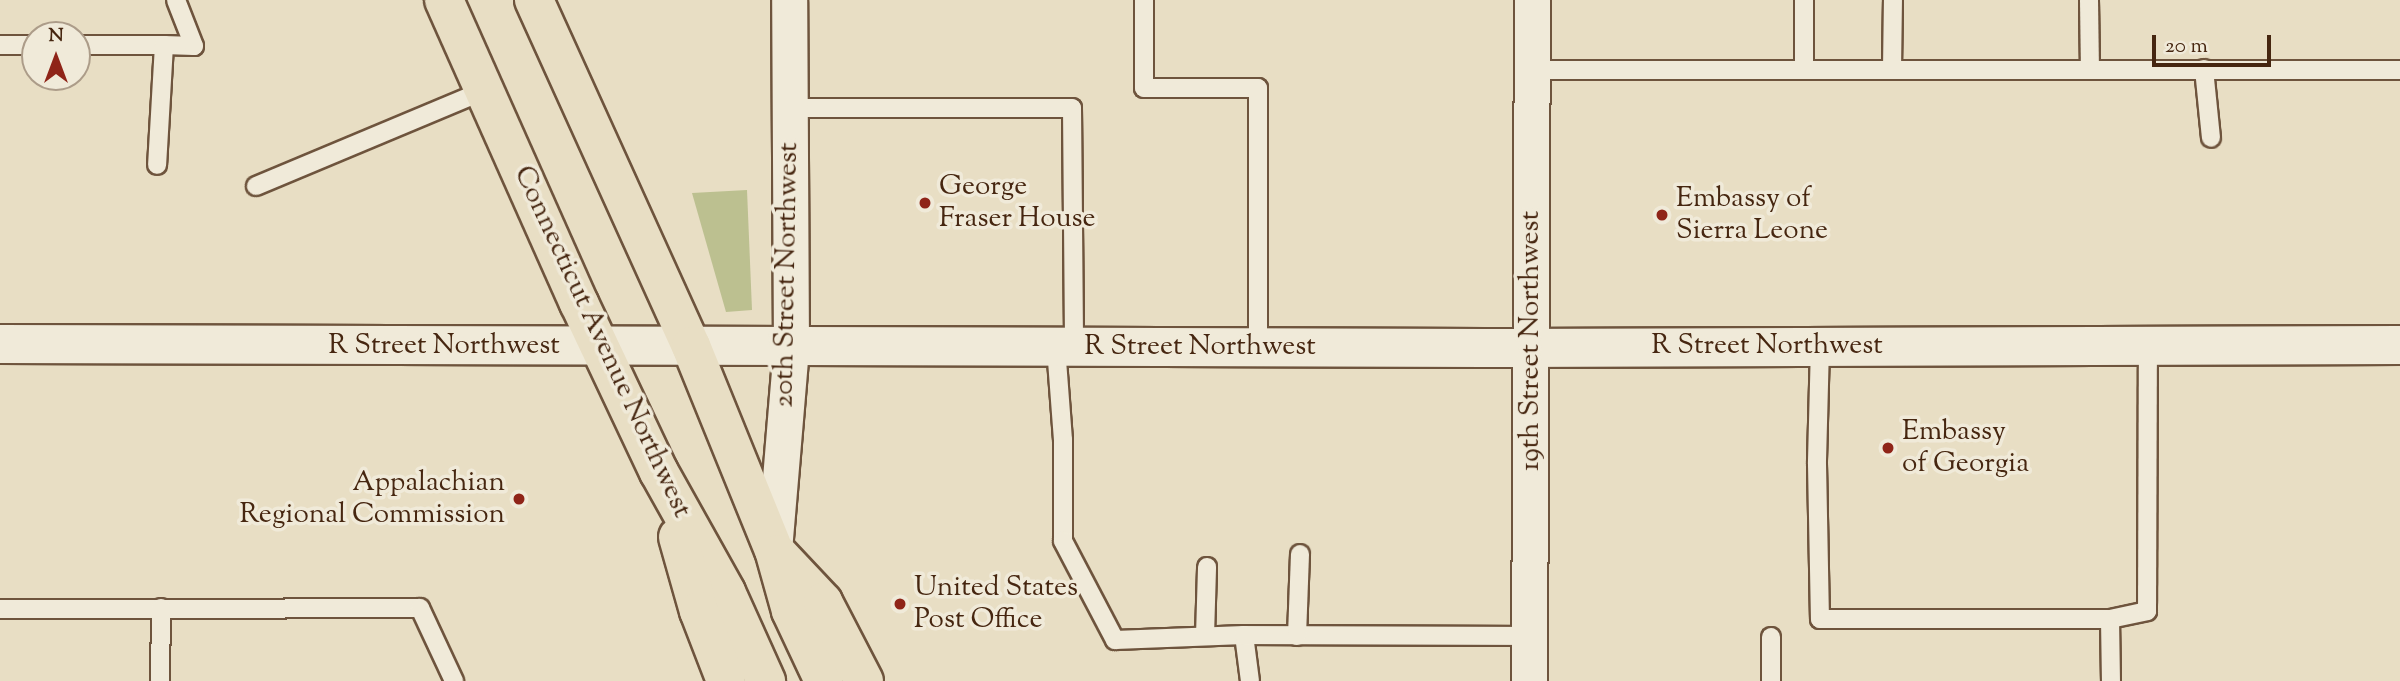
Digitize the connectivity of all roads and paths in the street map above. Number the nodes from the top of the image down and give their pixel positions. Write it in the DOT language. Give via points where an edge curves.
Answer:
graph roads {
  1 [pos="176,0"];
  2 [pos="444,0"];
  3 [pos="534,0"];
  4 [pos="789,0"];
  5 [pos="1144,0"];
  6 [pos="1532,0"];
  7 [pos="1804,0"];
  8 [pos="1892,0"];
  9 [pos="2089,0"];
  10 [pos="0,45"];
  11 [pos="21,45"];
  12 [pos="91,45"];
  13 [pos="164,45"];
  14 [pos="1804,69"];
  15 [pos="1892,69"];
  16 [pos="2090,69"];
  17 [pos="2204,69"];
  18 [pos="1532,70"];
  19 [pos="2400,70"];
  20 [pos="485,90"];
  21 [pos="789,108"];
  22 [pos="2211,138"];
  23 [pos="157,165"];
  24 [pos="256,186"];
  25 [pos="0,344"];
  26 [pos="2400,345"];
  27 [pos="691,346"];
  28 [pos="1820,346"];
  29 [pos="2148,346"];
  30 [pos="602,347"];
  31 [pos="791,347"];
  32 [pos="1065,347"];
  33 [pos="1258,347"];
  34 [pos="1531,347"];
  35 [pos="659,471"];
  36 [pos="775,550"];
  37 [pos="1300,554"];
  38 [pos="1207,568"];
  39 [pos="161,608"];
  40 [pos="0,609"];
  41 [pos="2110,619"];
  42 [pos="1244,635"];
  43 [pos="1205,636"];
  44 [pos="1297,636"];
  45 [pos="1529,636"];
  46 [pos="1771,637"];
  47 [pos="160,681"];
  48 [pos="454,681"];
  49 [pos="726,681"];
  50 [pos="766,681"];
  51 [pos="824,681"];
  52 [pos="864,681"];
  53 [pos="1250,681"];
  54 [pos="1529,681"];
  55 [pos="1771,681"];
  56 [pos="2112,681"];
  1 -- 13 [label="lane" via="194,46"];
  2 -- 20 [label="main road, Connecticut Avenue Northwest"];
  3 -- 27 [label="main road"];
  4 -- 21 [label="street, 20th Street Northwest"];
  5 -- 33 [label="lane" via="1144,88 1258,88"];
  6 -- 18 [label="street, 19th Street Northwest"];
  7 -- 14 [label="lane"];
  8 -- 15 [label="lane"];
  9 -- 16 [label="lane"];
  10 -- 11 [label="lane"];
  12 -- 13 [label="lane"];
  13 -- 23 [label="lane"];
  14 -- 15 [label="lane"];
  14 -- 18 [label="lane"];
  15 -- 16 [label="lane"];
  16 -- 17 [label="lane"];
  17 -- 19 [label="lane"];
  17 -- 22 [label="lane"];
  18 -- 34 [label="street, 19th Street Northwest"];
  20 -- 24 [label="lane"];
  20 -- 30 [label="main road, Connecticut Avenue Northwest"];
  21 -- 31 [label="street, 20th Street Northwest"];
  21 -- 32 [label="lane" via="1072,108"];
  25 -- 30 [label="main road, R Street Northwest"];
  26 -- 29 [label="main road, R Street Northwest"];
  27 -- 30 [label="main road, R Street Northwest"];
  27 -- 31 [label="main road, R Street Northwest"];
  27 -- 36 [label="main road"];
  28 -- 29 [label="main road, R Street Northwest"];
  28 -- 34 [label="main road, R Street Northwest"];
  28 -- 41 [label="lane" via="1820,619"];
  29 -- 41 [label="lane" via="2147,611"];
  30 -- 35 [label="main road, Connecticut Avenue Northwest"];
  31 -- 32 [label="main road, R Street Northwest"];
  31 -- 36 [label="street, 20th Street Northwest"];
  32 -- 33 [label="main road, R Street Northwest"];
  32 -- 43 [label="lane" via="1063,541 1115,640"];
  33 -- 34 [label="main road, R Street Northwest"];
  34 -- 45 [label="street, 19th Street Northwest"];
  35 -- 49 [label="main road" via="699,611"];
  35 -- 50 [label="main road, Connecticut Avenue Northwest" via="726,592"];
  36 -- 51 [label="main road" via="791,611"];
  36 -- 52 [label="main road" via="823,602"];
  37 -- 44 [label="lane"];
  38 -- 43 [label="lane"];
  39 -- 40 [label="lane"];
  39 -- 47 [label="lane"];
  39 -- 48 [label="lane" via="420,608"];
  41 -- 56 [label="lane"];
  42 -- 43 [label="lane"];
  42 -- 44 [label="lane"];
  42 -- 53 [label="lane"];
  44 -- 45 [label="lane"];
  45 -- 54 [label="street, 19th Street Northwest"];
  46 -- 55 [label="lane"];
}
